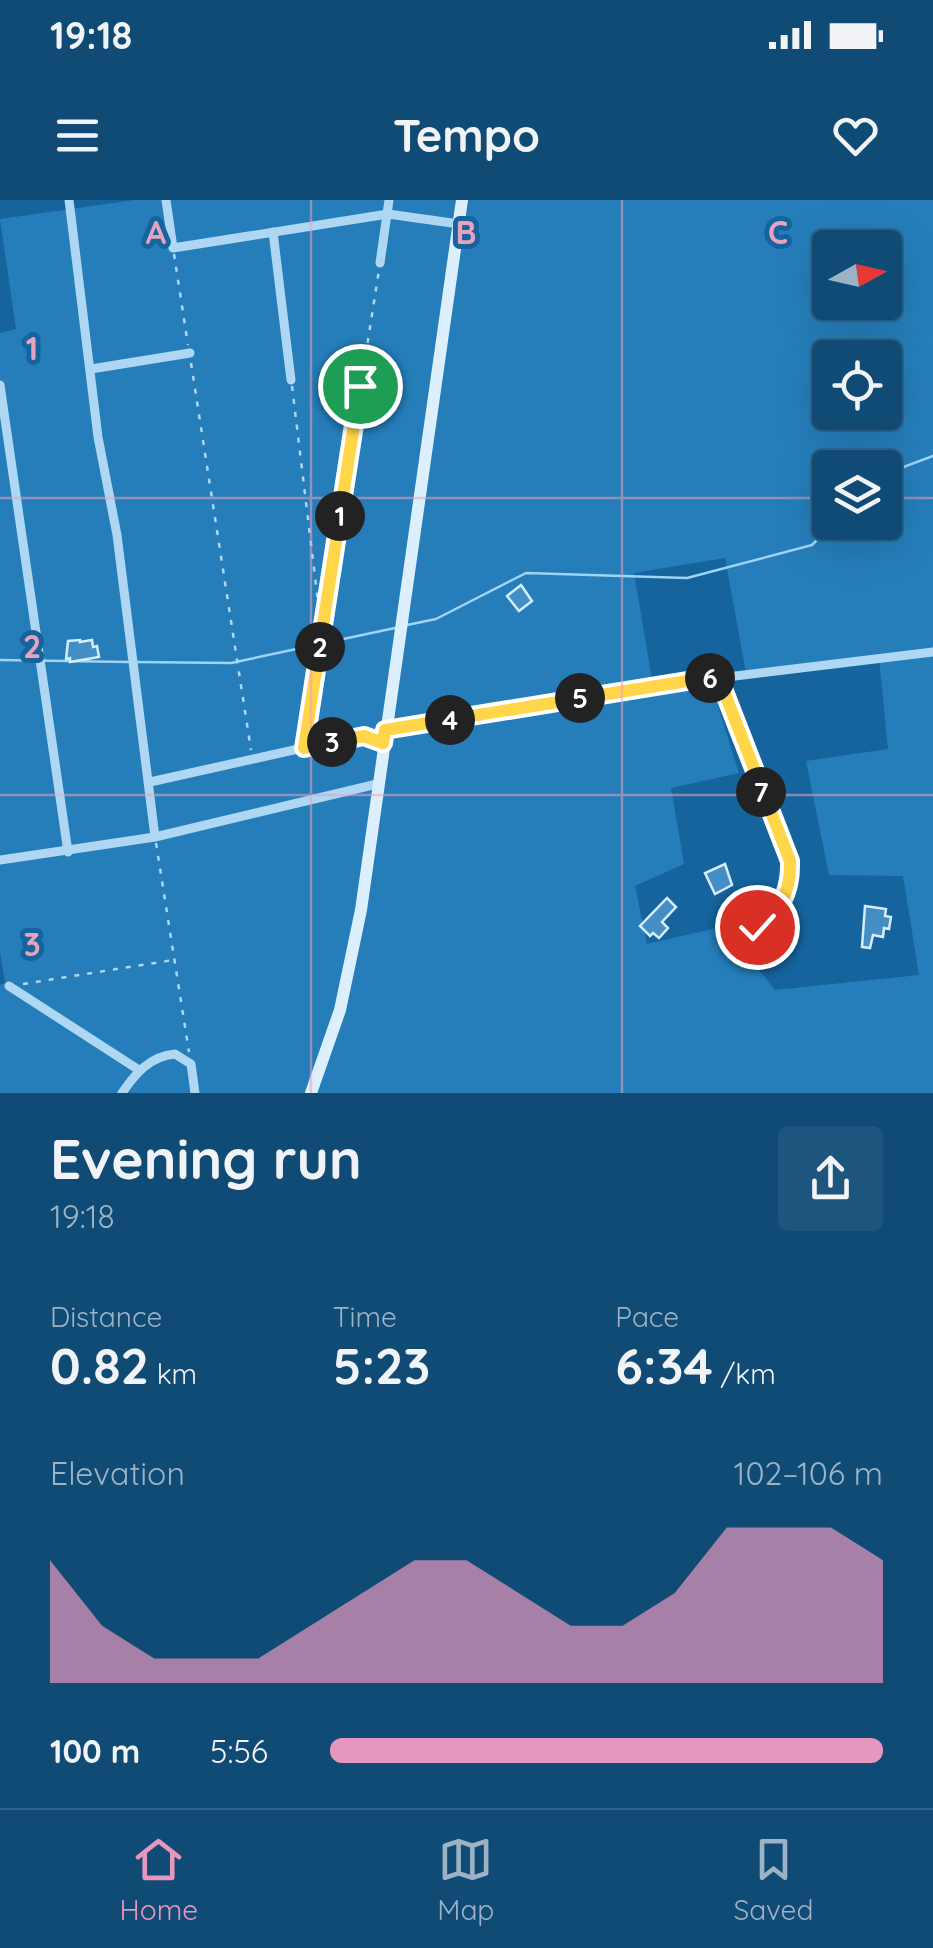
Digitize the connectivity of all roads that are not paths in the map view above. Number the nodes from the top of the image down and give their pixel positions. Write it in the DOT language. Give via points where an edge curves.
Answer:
graph roads {
  1 [pos="69,200"];
  2 [pos="166,200"];
  3 [pos="389,200"];
  4 [pos="462,200"];
  5 [pos="388,214"];
  6 [pos="459,224"];
  7 [pos="273,232"];
  8 [pos="380,263"];
  9 [pos="190,353"];
  10 [pos="91,369"];
  11 [pos="291,380"];
  12 [pos="0,385"];
  13 [pos="933,652"];
  14 [pos="718,676"];
  15 [pos="384,737"];
  16 [pos="150,782"];
  17 [pos="378,784"];
  18 [pos="155,836"];
  19 [pos="68,852"];
  20 [pos="0,860"];
  21 [pos="741,932"];
  22 [pos="9,986"];
  23 [pos="140,1070"];
  24 [pos="122,1093"];
  25 [pos="195,1093"];
  26 [pos="311,1093"];
  1 -- 10 [label="street"];
  2 -- 7 [label="street" via="173,248"];
  3 -- 5 [label="street"];
  4 -- 6 [label="main road"];
  5 -- 6 [label="street"];
  5 -- 7 [label="street"];
  5 -- 8 [label="street"];
  6 -- 15 [label="main road"];
  7 -- 11 [label="street"];
  9 -- 10 [label="street"];
  10 -- 16 [label="street"];
  12 -- 19 [label="street"];
  13 -- 14 [label="street"];
  14 -- 15 [label="street"];
  14 -- 21 [label="street" via="790,861 780,907"];
  15 -- 16 [label="street"];
  15 -- 17 [label="main road"];
  16 -- 18 [label="street"];
  17 -- 18 [label="street"];
  17 -- 26 [label="main road" via="362,910 340,1010"];
  18 -- 19 [label="street"];
  19 -- 20 [label="street"];
  22 -- 23 [label="street"];
  23 -- 24 [label="street"];
  23 -- 25 [label="street" via="165,1054 184,1057"];
}
